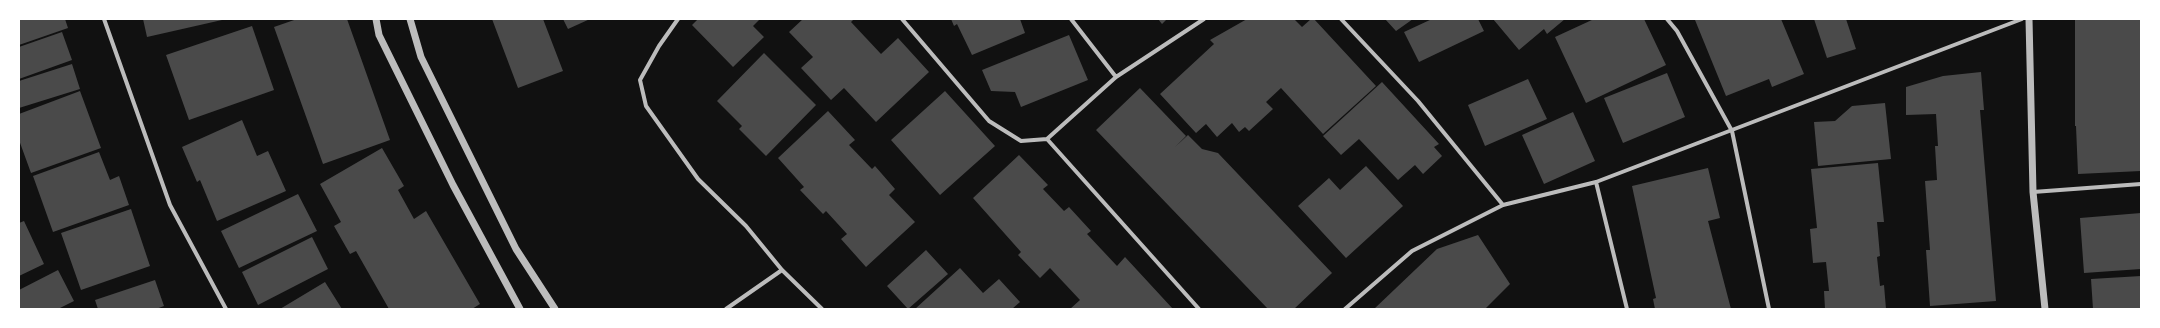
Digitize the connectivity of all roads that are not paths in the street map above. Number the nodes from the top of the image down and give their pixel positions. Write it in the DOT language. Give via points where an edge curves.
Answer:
graph roads {
  1 [pos="104,19"];
  2 [pos="376,19"];
  3 [pos="410,19"];
  4 [pos="678,19"];
  5 [pos="902,19"];
  6 [pos="1071,19"];
  7 [pos="1204,19"];
  8 [pos="1341,19"];
  9 [pos="1667,19"];
  10 [pos="2022,19"];
  11 [pos="2029,19"];
  12 [pos="1116,77"];
  13 [pos="1732,130"];
  14 [pos="1047,139"];
  15 [pos="1596,182"];
  16 [pos="2141,184"];
  17 [pos="2033,192"];
  18 [pos="1503,205"];
  19 [pos="782,270"];
  20 [pos="226,309"];
  21 [pos="520,309"];
  22 [pos="555,309"];
  23 [pos="726,309"];
  24 [pos="822,309"];
  25 [pos="1199,309"];
  26 [pos="1344,309"];
  27 [pos="1627,309"];
  28 [pos="1769,309"];
  29 [pos="2045,309"];
  1 -- 20 [label="street" via="170,205"];
  2 -- 21 [label="street" via="380,35 453,185"];
  3 -- 22 [label="street" via="421,57 516,249"];
  4 -- 19 [label="street" via="640,80 646,106 698,179 746,226"];
  5 -- 14 [label="street" via="989,121 1020,141"];
  6 -- 12 [label="street"];
  7 -- 12 [label="street"];
  8 -- 18 [label="street" via="1418,101"];
  9 -- 13 [label="street" via="1677,31"];
  10 -- 13 [label="street"];
  11 -- 17 [label="street"];
  12 -- 14 [label="street"];
  13 -- 15 [label="street"];
  13 -- 28 [label="street"];
  14 -- 25 [label="street"];
  15 -- 18 [label="street"];
  15 -- 27 [label="street"];
  16 -- 17 [label="street"];
  17 -- 29 [label="street"];
  18 -- 26 [label="street" via="1412,251"];
  19 -- 23 [label="street"];
  19 -- 24 [label="street"];
}
